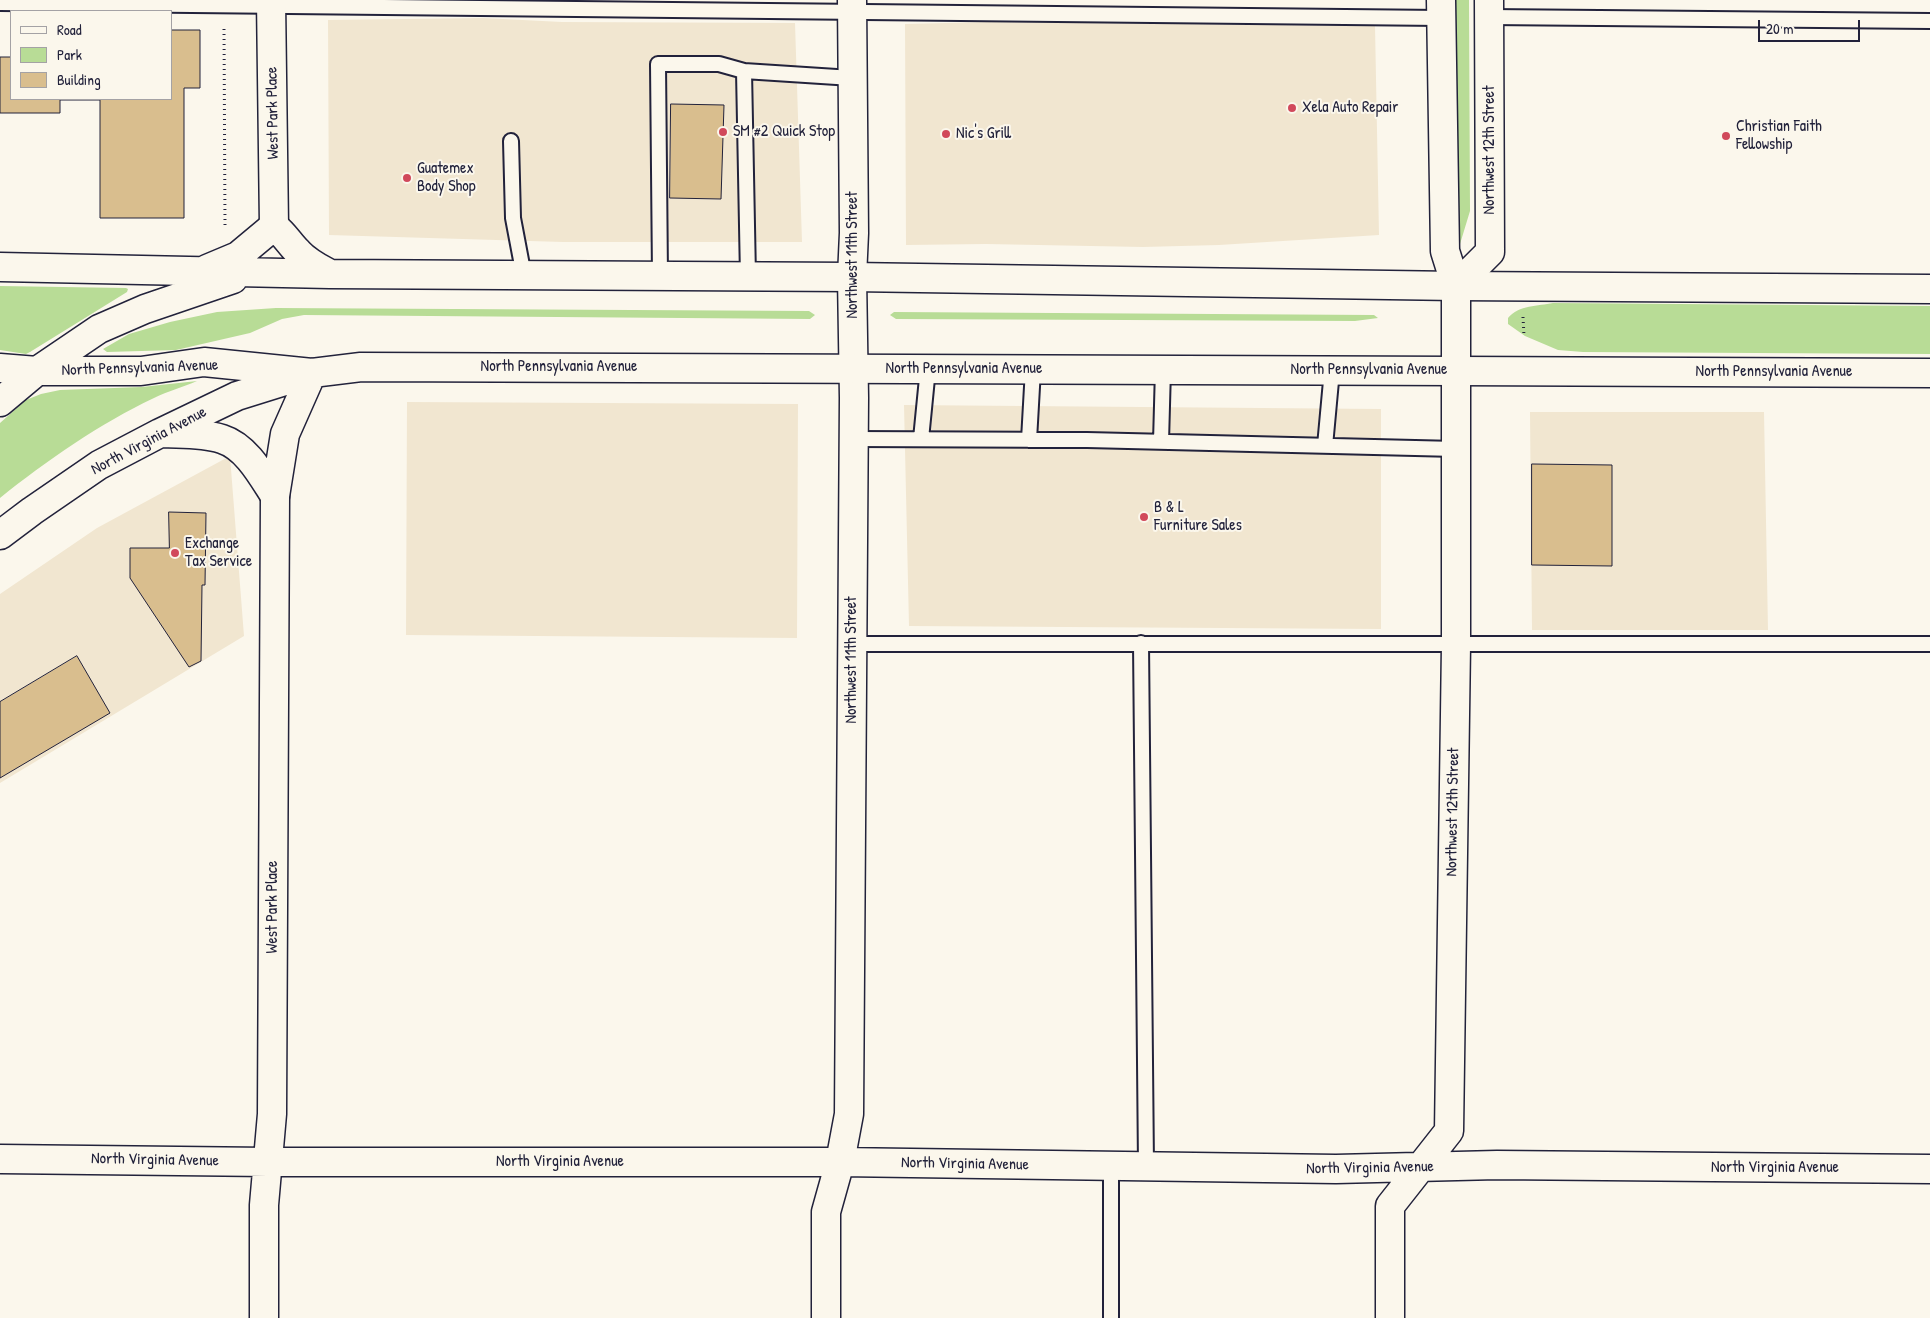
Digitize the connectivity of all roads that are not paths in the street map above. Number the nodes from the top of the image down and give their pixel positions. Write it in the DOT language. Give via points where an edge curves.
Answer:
graph roads {
  1 [pos="0,3"];
  2 [pos="271,3"];
  3 [pos="852,6"];
  4 [pos="1489,8"];
  5 [pos="1441,9"];
  6 [pos="1930,20"];
  7 [pos="744,70"];
  8 [pos="852,78"];
  9 [pos="511,141"];
  10 [pos="274,226"];
  11 [pos="213,266"];
  12 [pos="0,267"];
  13 [pos="251,273"];
  14 [pos="330,274"];
  15 [pos="524,276"];
  16 [pos="660,276"];
  17 [pos="748,277"];
  18 [pos="852,277"];
  19 [pos="1456,286"];
  20 [pos="1930,289"];
  21 [pos="0,368"];
  22 [pos="854,368"];
  23 [pos="928,368"];
  24 [pos="1033,369"];
  25 [pos="1163,369"];
  26 [pos="1332,370"];
  27 [pos="37,371"];
  28 [pos="1457,371"];
  29 [pos="312,373"];
  30 [pos="1930,373"];
  31 [pos="0,402"];
  32 [pos="160,433"];
  33 [pos="854,439"];
  34 [pos="921,439"];
  35 [pos="1029,440"];
  36 [pos="1161,442"];
  37 [pos="1325,446"];
  38 [pos="1456,450"];
  39 [pos="275,496"];
  40 [pos="0,535"];
  41 [pos="1142,643"];
  42 [pos="852,644"];
  43 [pos="1456,644"];
  44 [pos="1930,644"];
  45 [pos="0,1159"];
  46 [pos="268,1162"];
  47 [pos="840,1162"];
  48 [pos="1111,1166"];
  49 [pos="1146,1166"];
  50 [pos="1421,1167"];
  51 [pos="1930,1169"];
  52 [pos="264,1318"];
  53 [pos="826,1318"];
  54 [pos="1111,1318"];
  55 [pos="1390,1318"];
  1 -- 2 [label="lane" via="224,6"];
  2 -- 3 [label="lane"];
  2 -- 10 [label="street, West Park Place"];
  3 -- 5 [label="lane"];
  3 -- 8 [label="street, Northwest 11th Street"];
  4 -- 6 [label="lane"];
  4 -- 19 [label="street, Northwest 12th Street" via="1490,252"];
  5 -- 19 [label="street, Northwest 12th Street" via="1445,251"];
  7 -- 8 [label="lane"];
  7 -- 16 [label="lane" via="719,64 658,64"];
  7 -- 17 [label="lane"];
  8 -- 18 [label="street, Northwest 11th Street"];
  9 -- 15 [label="lane" via="512,218"];
  10 -- 11 [label="street" via="246,250"];
  10 -- 14 [label="street" via="286,235 305,259"];
  11 -- 12 [label="street"];
  11 -- 13 [label="street"];
  13 -- 14 [label="street"];
  13 -- 27 [label="street" via="146,309 99,329"];
  14 -- 15 [label="street"];
  15 -- 16 [label="street"];
  16 -- 17 [label="street"];
  17 -- 18 [label="street"];
  18 -- 19 [label="street"];
  18 -- 22 [label="street, Northwest 11th Street"];
  19 -- 20 [label="street"];
  19 -- 28 [label="street, Northwest 12th Street"];
  21 -- 27 [label="street, North Pennsylvania Avenue"];
  22 -- 23 [label="street, North Pennsylvania Avenue"];
  22 -- 29 [label="street, North Pennsylvania Avenue" via="361,367"];
  22 -- 33 [label="street, Northwest 11th Street"];
  23 -- 24 [label="street, North Pennsylvania Avenue"];
  23 -- 34 [label="lane"];
  24 -- 25 [label="street, North Pennsylvania Avenue"];
  24 -- 35 [label="lane"];
  25 -- 26 [label="street, North Pennsylvania Avenue"];
  25 -- 36 [label="lane"];
  26 -- 28 [label="street, North Pennsylvania Avenue"];
  26 -- 37 [label="lane"];
  27 -- 29 [label="street, North Pennsylvania Avenue" via="141,371 204,362"];
  27 -- 31 [label="street"];
  28 -- 30 [label="street, North Pennsylvania Avenue"];
  28 -- 38 [label="street, Northwest 12th Street"];
  29 -- 32 [label="street, North Virginia Avenue" via="236,396"];
  29 -- 39 [label="street, West Park Place" via="286,434"];
  32 -- 39 [label="street" via="224,439 253,463"];
  32 -- 40 [label="street, North Virginia Avenue" via="99,465"];
  33 -- 34 [label="lane"];
  33 -- 42 [label="street, Northwest 11th Street"];
  34 -- 35 [label="lane"];
  35 -- 36 [label="lane"];
  36 -- 37 [label="lane"];
  37 -- 38 [label="lane"];
  38 -- 43 [label="street, Northwest 12th Street"];
  39 -- 46 [label="street, West Park Place" via="272,1114"];
  41 -- 42 [label="lane"];
  41 -- 43 [label="lane"];
  41 -- 49 [label="lane"];
  42 -- 47 [label="street, Northwest 11th Street" via="850,1114"];
  43 -- 44 [label="lane"];
  43 -- 50 [label="street, Northwest 12th Street" via="1449,1131"];
  45 -- 46 [label="street, North Virginia Avenue"];
  46 -- 47 [label="street, North Virginia Avenue"];
  46 -- 52 [label="street, West Park Place" via="264,1205"];
  47 -- 48 [label="street, North Virginia Avenue"];
  47 -- 53 [label="street, Northwest 11th Street" via="826,1212"];
  48 -- 49 [label="street, North Virginia Avenue"];
  48 -- 54 [label="lane"];
  49 -- 50 [label="street, North Virginia Avenue"];
  50 -- 51 [label="street, North Virginia Avenue"];
  50 -- 55 [label="street, Northwest 12th Street" via="1390,1206"];
}
